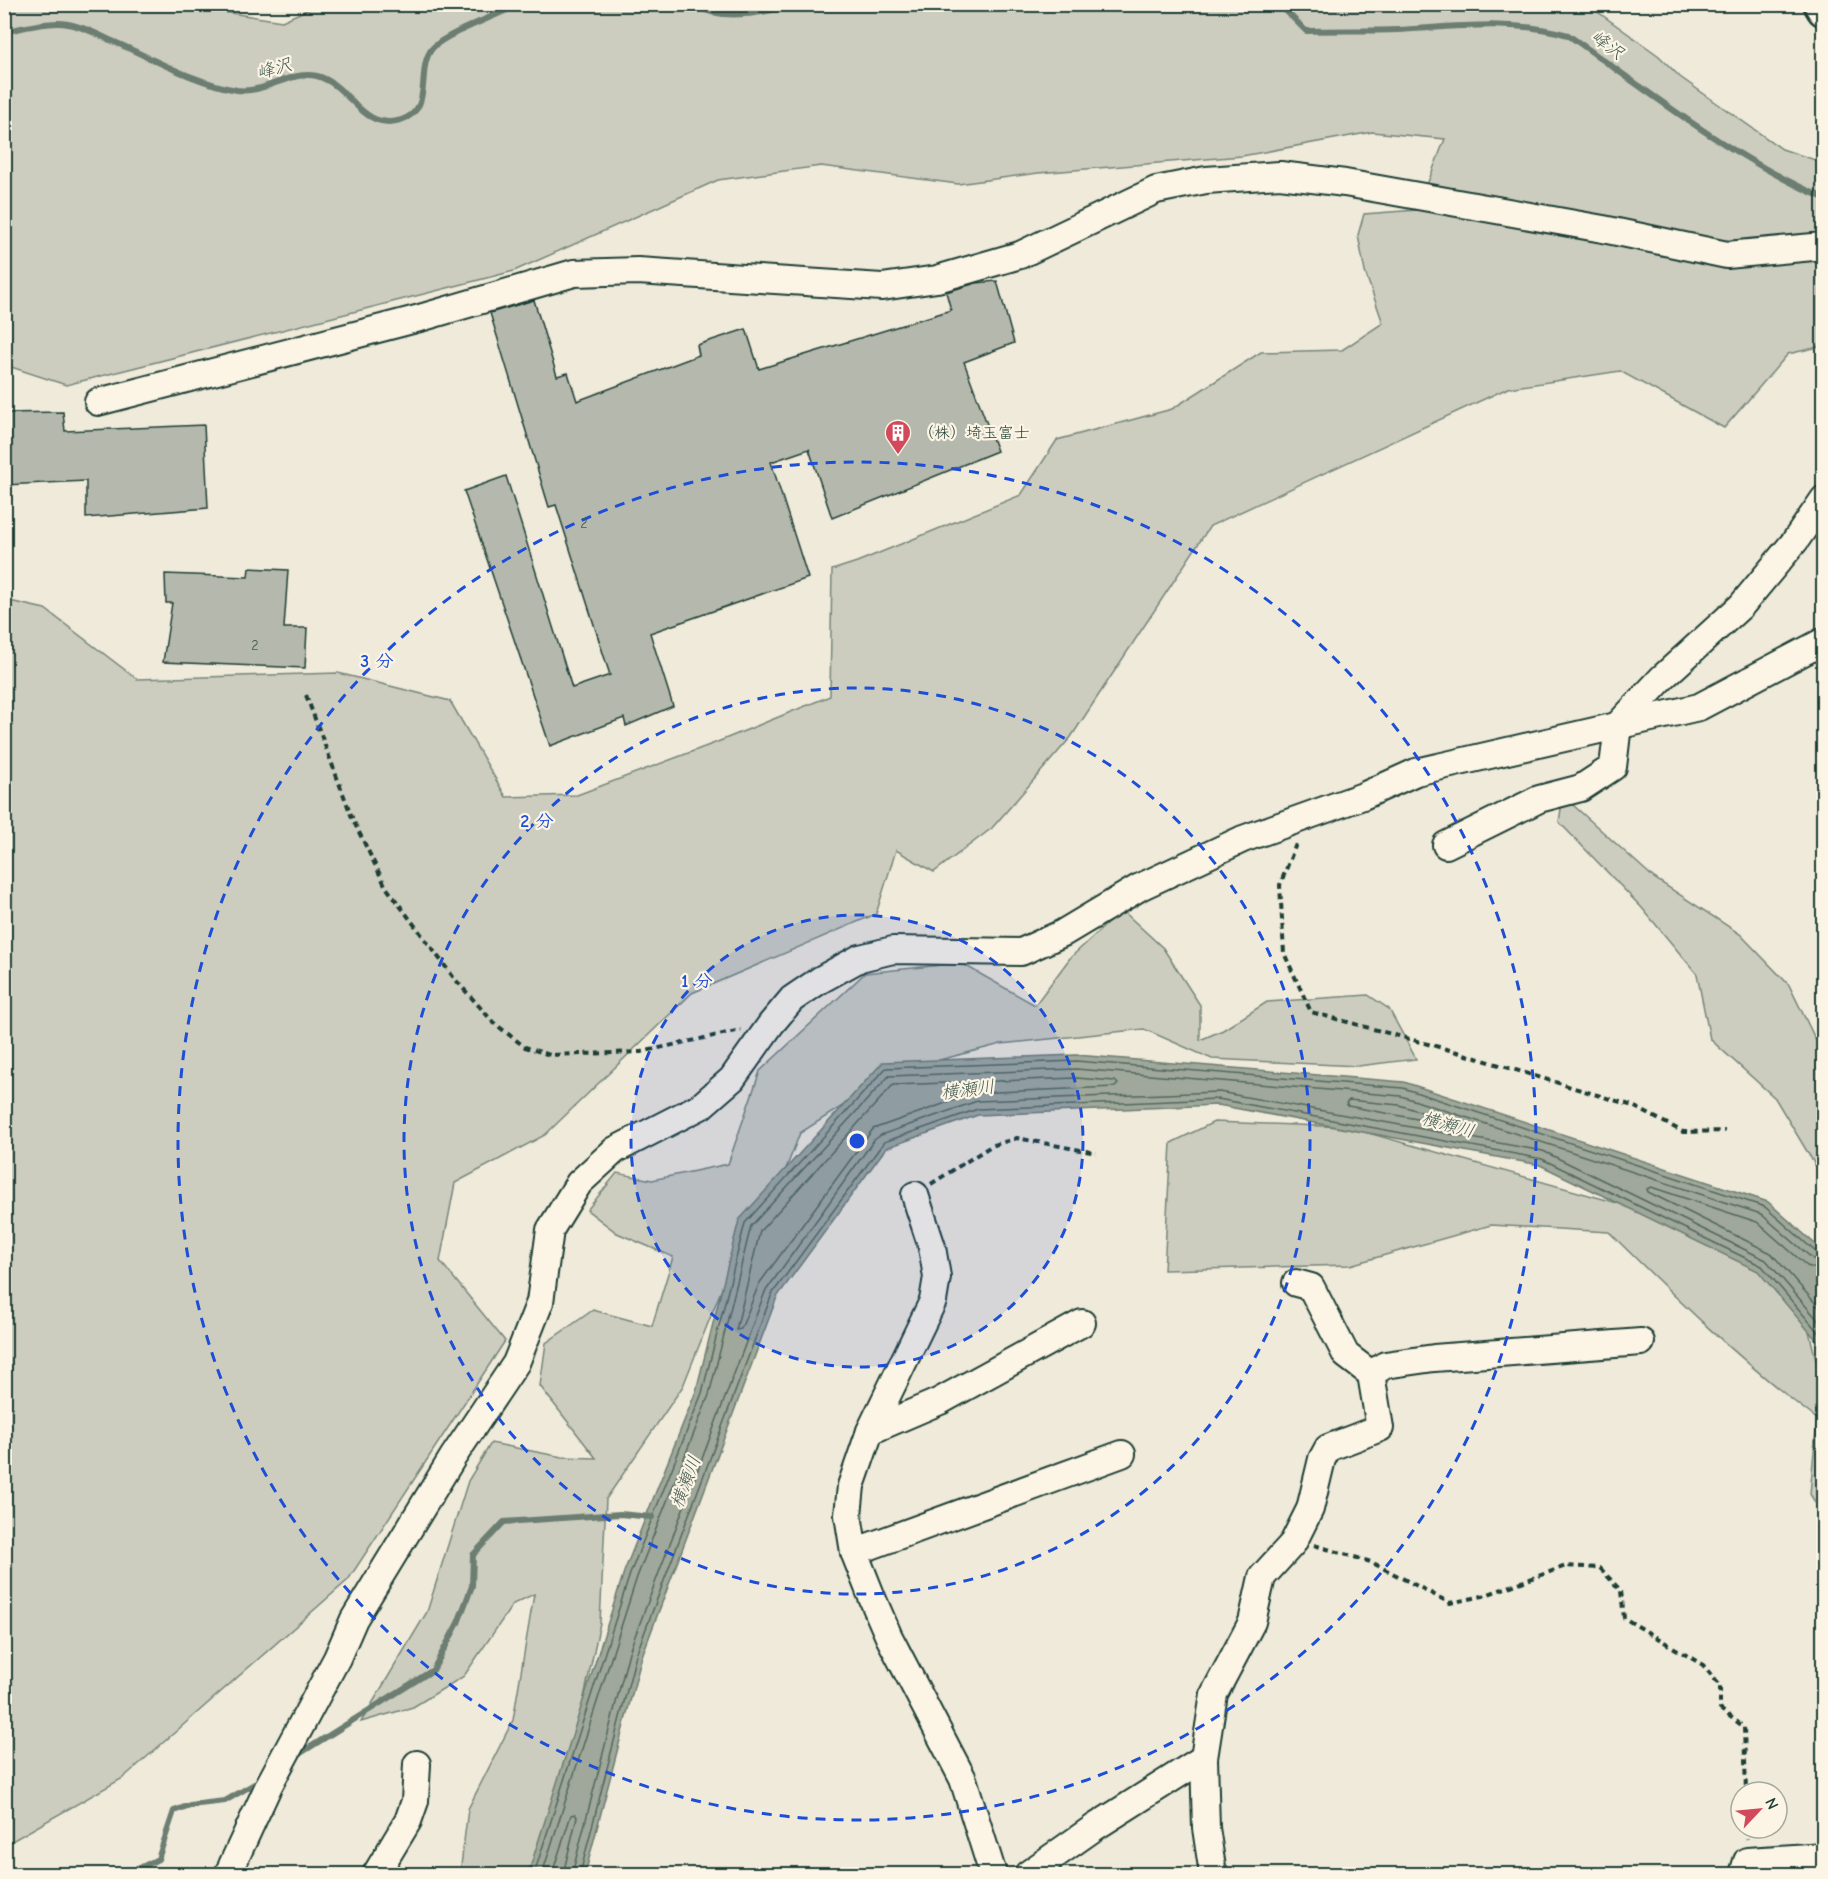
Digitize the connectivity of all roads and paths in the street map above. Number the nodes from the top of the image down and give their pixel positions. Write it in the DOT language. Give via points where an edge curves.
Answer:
graph roads {
  1 [pos="1821,4"];
  2 [pos="1824,9"];
  3 [pos="1824,246"];
  4 [pos="98,402"];
  5 [pos="1824,499"];
  6 [pos="1824,641"];
  7 [pos="306,695"];
  8 [pos="1618,725"];
  9 [pos="1306,818"];
  10 [pos="1446,846"];
  11 [pos="771,1024"];
  12 [pos="1725,1131"];
  13 [pos="1096,1153"];
  14 [pos="915,1195"];
  15 [pos="1296,1283"];
  16 [pos="1082,1323"];
  17 [pos="1641,1342"];
  18 [pos="1371,1374"];
  19 [pos="870,1431"];
  20 [pos="1122,1454"];
  21 [pos="1293,1543"];
  22 [pos="854,1552"];
  23 [pos="1204,1758"];
  24 [pos="417,1764"];
  25 [pos="1746,1780"];
  26 [pos="1824,1856"];
  27 [pos="228,1875"];
  28 [pos="376,1875"];
  29 [pos="993,1875"];
  30 [pos="1028,1875"];
  31 [pos="1213,1875"];
  32 [pos="1743,1875"];
  1 -- 2 [label="main road"];
  3 -- 4 [label="street" via="1727,255 1603,228 1345,183 1280,175 1206,180 1156,190 1020,255 938,279 882,287 638,271 574,273 420,318"];
  5 -- 8 [label="street" via="1741,606 1663,677"];
  6 -- 8 [label="street" via="1700,706"];
  7 -- 11 [label="path" via="353,820 386,887 467,993 494,1023 525,1047 550,1055 641,1052"];
  8 -- 9 [label="street" via="1416,772"];
  8 -- 10 [label="street" via="1613,767 1581,788 1539,799"];
  9 -- 11 [label="street" via="1243,839 1140,887 1063,933 1021,952 893,950 860,958 792,999"];
  9 -- 12 [label="path" via="1280,885 1284,953 1311,1012 1633,1106 1683,1132"];
  11 -- 27 [label="street" via="732,1079 701,1107 615,1150 579,1183 550,1230 540,1302 516,1363 354,1619"];
  13 -- 14 [label="path" via="1017,1138 991,1146"];
  14 -- 19 [label="street" via="934,1257 937,1277 933,1301"];
  15 -- 18 [label="street" via="1311,1287 1346,1355"];
  16 -- 19 [label="street" via="940,1401"];
  17 -- 18 [label="street" via="1434,1358 1385,1365"];
  18 -- 21 [label="street" via="1380,1428 1328,1449 1310,1509"];
  19 -- 22 [label="street" via="851,1486 848,1515"];
  20 -- 22 [label="street"];
  21 -- 23 [label="street" via="1262,1577 1252,1622 1214,1694"];
  21 -- 25 [label="path" via="1371,1562 1450,1603 1483,1596 1566,1566 1600,1568 1621,1591 1624,1618 1703,1665 1720,1686 1720,1709 1744,1727"];
  22 -- 29 [label="street" via="889,1637 963,1779"];
  23 -- 30 [label="street"];
  23 -- 31 [label="street" via="1206,1828"];
  24 -- 28 [label="street" via="415,1801 408,1821"];
  26 -- 32 [label="street" via="1747,1861"];
}
